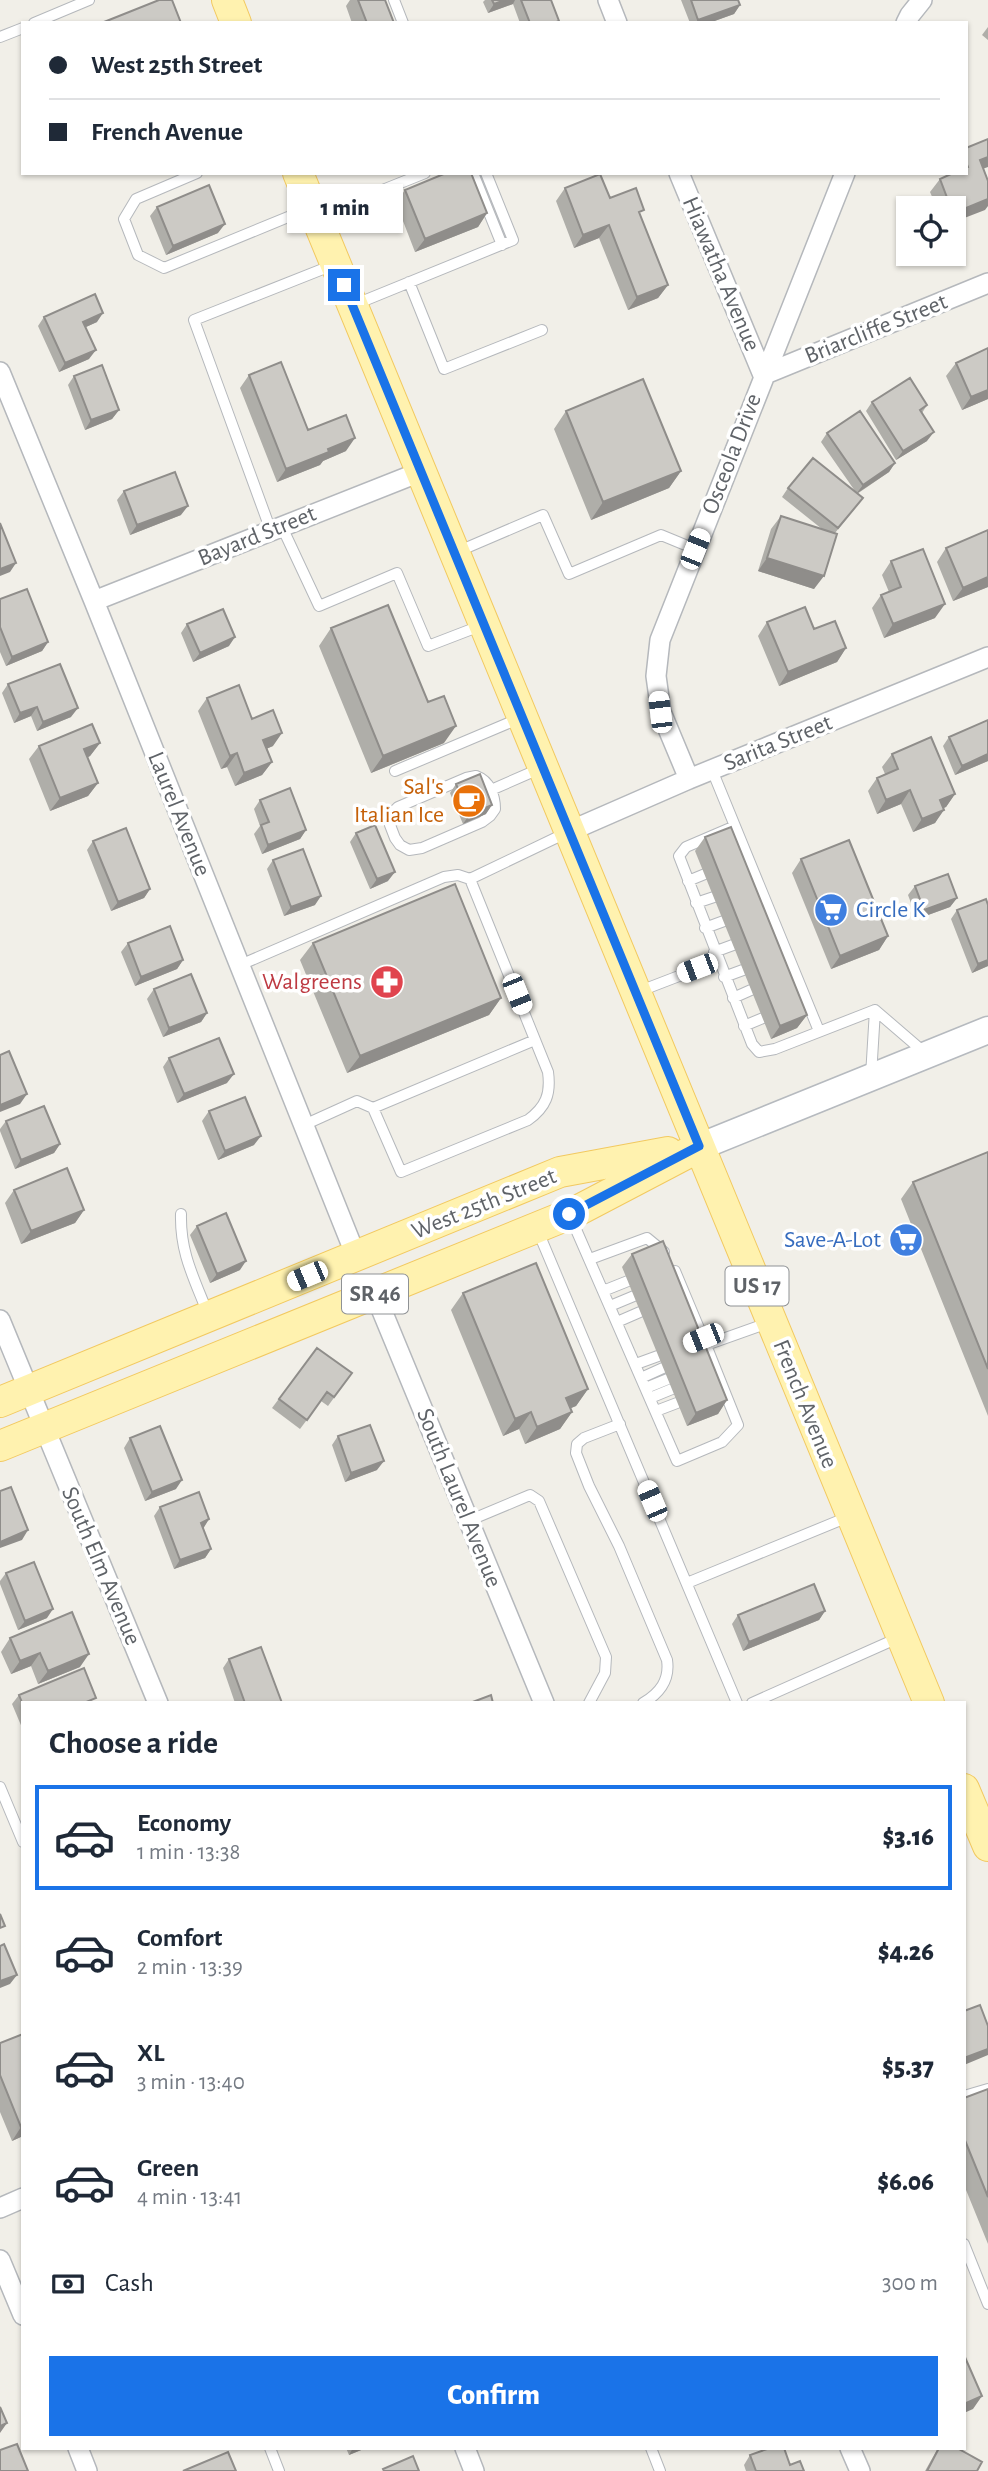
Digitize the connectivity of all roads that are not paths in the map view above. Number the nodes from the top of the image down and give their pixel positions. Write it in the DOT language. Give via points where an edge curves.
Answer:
graph roads {
  1 [pos="89,0"];
  2 [pos="227,0"];
  3 [pos="394,0"];
  4 [pos="608,0"];
  5 [pos="39,21"];
  6 [pos="235,21"];
  7 [pos="402,21"];
  8 [pos="616,21"];
  9 [pos="21,29"];
  10 [pos="0,37"];
  11 [pos="192,175"];
  12 [pos="299,175"];
  13 [pos="420,175"];
  14 [pos="474,175"];
  15 [pos="487,175"];
  16 [pos="681,175"];
  17 [pos="844,175"];
  18 [pos="439,178"];
  19 [pos="376,193"];
  20 [pos="314,212"];
  21 [pos="502,245"];
  22 [pos="335,264"];
  23 [pos="409,282"];
  24 [pos="988,283"];
  25 [pos="352,305"];
  26 [pos="542,330"];
  27 [pos="0,372"];
  28 [pos="763,375"];
  29 [pos="420,472"];
  30 [pos="277,529"];
  31 [pos="695,549"];
  32 [pos="454,553"];
  33 [pos="94,601"];
  34 [pos="483,624"];
  35 [pos="988,657"];
  36 [pos="522,717"];
  37 [pos="543,767"];
  38 [pos="712,770"];
  39 [pos="395,771"];
  40 [pos="689,779"];
  41 [pos="491,790"];
  42 [pos="736,827"];
  43 [pos="570,831"];
  44 [pos="705,874"];
  45 [pos="470,879"];
  46 [pos="688,881"];
  47 [pos="714,897"];
  48 [pos="696,903"];
  49 [pos="724,921"];
  50 [pos="705,928"];
  51 [pos="733,945"];
  52 [pos="716,956"];
  53 [pos="240,965"];
  54 [pos="743,970"];
  55 [pos="724,977"];
  56 [pos="751,990"];
  57 [pos="636,992"];
  58 [pos="733,998"];
  59 [pos="876,1010"];
  60 [pos="763,1018"];
  61 [pos="744,1026"];
  62 [pos="988,1030"];
  63 [pos="820,1031"];
  64 [pos="535,1040"];
  65 [pos="926,1054"];
  66 [pos="871,1077"];
  67 [pos="373,1108"];
  68 [pos="304,1125"];
  69 [pos="699,1146"];
  70 [pos="181,1214"];
  71 [pos="569,1214"];
  72 [pos="536,1228"];
  73 [pos="356,1256"];
  74 [pos="590,1259"];
  75 [pos="677,1277"];
  76 [pos="628,1281"];
  77 [pos="665,1283"];
  78 [pos="603,1291"];
  79 [pos="375,1294"];
  80 [pos="685,1294"];
  81 [pos="634,1296"];
  82 [pos="671,1299"];
  83 [pos="610,1306"];
  84 [pos="640,1312"];
  85 [pos="209,1316"];
  86 [pos="0,1320"];
  87 [pos="617,1322"];
  88 [pos="772,1322"];
  89 [pos="690,1343"];
  90 [pos="707,1349"];
  91 [pos="658,1356"];
  92 [pos="697,1362"];
  93 [pos="636,1364"];
  94 [pos="663,1368"];
  95 [pos="717,1372"];
  96 [pos="641,1378"];
  97 [pos="703,1378"];
  98 [pos="668,1379"];
  99 [pos="721,1384"];
  100 [pos="672,1389"];
  101 [pos="29,1390"];
  102 [pos="708,1390"];
  103 [pos="648,1393"];
  104 [pos="727,1399"];
  105 [pos="0,1402"];
  106 [pos="677,1402"];
  107 [pos="714,1404"];
  108 [pos="656,1410"];
  109 [pos="620,1424"];
  110 [pos="44,1429"];
  111 [pos="0,1446"];
  112 [pos="851,1515"];
  113 [pos="468,1521"];
  114 [pos="687,1583"];
  115 [pos="901,1636"];
  116 [pos="923,1699"];
  117 [pos="157,1701"];
  118 [pos="543,1701"];
  119 [pos="590,1701"];
  120 [pos="646,1701"];
  121 [pos="736,1701"];
  122 [pos="756,1701"];
  123 [pos="0,1787"];
  124 [pos="972,1804"];
  125 [pos="21,1837"];
  126 [pos="988,1846"];
  127 [pos="988,2089"];
  128 [pos="966,2095"];
  129 [pos="21,2199"];
  130 [pos="0,2208"];
  131 [pos="966,2249"];
  132 [pos="0,2260"];
  133 [pos="988,2304"];
  134 [pos="21,2310"];
  135 [pos="79,2450"];
  136 [pos="271,2450"];
  137 [pos="466,2450"];
  138 [pos="652,2450"];
  139 [pos="851,2450"];
  140 [pos="87,2471"];
  141 [pos="279,2471"];
  142 [pos="474,2471"];
  143 [pos="660,2471"];
  144 [pos="860,2471"];
  1 -- 5 [label="lane"];
  2 -- 6 [label="main road"];
  3 -- 7 [label="lane"];
  4 -- 8 [label="street"];
  9 -- 10 [label="lane"];
  11 -- 20 [label="lane" via="136,199 124,219 138,255 164,268"];
  12 -- 20 [label="main road, French Avenue / US 17"];
  13 -- 19 [label="lane"];
  14 -- 21 [label="lane"];
  15 -- 21 [label="lane" via="513,240"];
  16 -- 28 [label="street, Hiawatha Avenue"];
  17 -- 28 [label="street, Osceola Drive"];
  18 -- 19 [label="lane" via="404,192"];
  19 -- 20 [label="lane"];
  20 -- 22 [label="main road, French Avenue / US 17"];
  21 -- 23 [label="lane"];
  22 -- 25 [label="main road, French Avenue / US 17"];
  22 -- 30 [label="lane" via="194,320"];
  23 -- 25 [label="lane"];
  23 -- 26 [label="lane" via="444,369"];
  24 -- 28 [label="street, Briarcliffe Street"];
  25 -- 29 [label="main road, French Avenue / US 17"];
  27 -- 33 [label="street, Laurel Avenue"];
  28 -- 31 [label="street, Osceola Drive"];
  29 -- 30 [label="street, Bayard Street"];
  29 -- 32 [label="main road, French Avenue / US 17"];
  30 -- 33 [label="street, Bayard Street"];
  30 -- 34 [label="lane" via="319,606 397,573 428,646"];
  31 -- 32 [label="lane" via="662,535 569,574 543,515"];
  31 -- 40 [label="street, Osceola Drive" via="660,640 656,676 660,712"];
  32 -- 34 [label="main road, French Avenue / US 17"];
  33 -- 53 [label="street, Laurel Avenue"];
  34 -- 36 [label="main road, French Avenue / US 17"];
  35 -- 38 [label="street, Sarita Street"];
  36 -- 37 [label="main road, French Avenue / US 17"];
  36 -- 39 [label="lane"];
  37 -- 41 [label="lane"];
  37 -- 43 [label="main road, French Avenue / US 17"];
  38 -- 40 [label="street, Sarita Street"];
  38 -- 42 [label="lane"];
  40 -- 43 [label="street, Sarita Street"];
  41 -- 41 [label="lane" via="476,776 398,807 390,817 395,838 404,849 416,850 482,822 495,809"];
  42 -- 46 [label="lane" via="686,846 679,856"];
  42 -- 63 [label="lane" via="802,1002"];
  43 -- 45 [label="lane"];
  43 -- 57 [label="main road, French Avenue / US 17"];
  44 -- 46 [label="lane"];
  45 -- 53 [label="lane" via="444,877"];
  45 -- 64 [label="lane"];
  46 -- 48 [label="lane"];
  47 -- 48 [label="lane"];
  48 -- 50 [label="lane"];
  49 -- 50 [label="lane"];
  50 -- 52 [label="lane"];
  51 -- 52 [label="lane"];
  52 -- 55 [label="lane"];
  52 -- 57 [label="lane"];
  53 -- 68 [label="street, Laurel Avenue"];
  54 -- 55 [label="lane"];
  55 -- 58 [label="lane"];
  56 -- 58 [label="lane"];
  57 -- 69 [label="main road, French Avenue / US 17"];
  58 -- 61 [label="lane"];
  59 -- 63 [label="lane"];
  59 -- 65 [label="lane"];
  59 -- 66 [label="lane"];
  60 -- 61 [label="lane"];
  61 -- 63 [label="lane" via="759,1052"];
  62 -- 65 [label="main road"];
  64 -- 67 [label="lane"];
  64 -- 67 [label="lane" via="550,1086 542,1107 528,1120 401,1172"];
  65 -- 66 [label="main road"];
  66 -- 69 [label="main road"];
  67 -- 68 [label="lane" via="357,1101"];
  68 -- 73 [label="street, Laurel Avenue"];
  69 -- 71 [label="main road, West 25th Street / SR 46"];
  69 -- 73 [label="main road, West 25th Street / SR 46" via="560,1172"];
  69 -- 88 [label="main road, French Avenue / US 17"];
  70 -- 85 [label="lane" via="185,1256"];
  71 -- 72 [label="main road, West 25th Street / SR 46"];
  71 -- 74 [label="lane"];
  72 -- 79 [label="main road, West 25th Street / SR 46"];
  72 -- 109 [label="lane"];
  73 -- 85 [label="main road, West 25th Street / SR 46"];
  74 -- 75 [label="lane" via="647,1238 668,1254"];
  74 -- 78 [label="lane"];
  75 -- 77 [label="lane"];
  75 -- 80 [label="lane"];
  76 -- 78 [label="lane"];
  78 -- 83 [label="lane"];
  79 -- 110 [label="main road, West 25th Street / SR 46"];
  79 -- 113 [label="street, South Laurel Avenue"];
  80 -- 82 [label="lane"];
  80 -- 90 [label="lane"];
  81 -- 83 [label="lane"];
  83 -- 87 [label="lane"];
  84 -- 87 [label="lane"];
  85 -- 101 [label="main road, West 25th Street / SR 46"];
  86 -- 101 [label="street, South Elm Avenue"];
  87 -- 93 [label="lane"];
  88 -- 90 [label="lane"];
  88 -- 112 [label="main road, French Avenue / US 17"];
  89 -- 90 [label="lane"];
  90 -- 92 [label="lane"];
  90 -- 95 [label="lane"];
  91 -- 93 [label="lane"];
  93 -- 96 [label="lane"];
  94 -- 96 [label="lane"];
  95 -- 97 [label="lane"];
  95 -- 99 [label="lane"];
  96 -- 103 [label="lane"];
  98 -- 103 [label="lane"];
  99 -- 102 [label="lane"];
  99 -- 104 [label="lane"];
  100 -- 103 [label="lane"];
  101 -- 105 [label="main road, West 25th Street / SR 46"];
  101 -- 110 [label="street, South Elm Avenue"];
  103 -- 108 [label="lane"];
  104 -- 107 [label="lane"];
  104 -- 108 [label="lane" via="737,1425 722,1442 677,1461"];
  106 -- 108 [label="lane"];
  109 -- 114 [label="lane"];
  109 -- 120 [label="lane" via="584,1438 576,1453 667,1660 665,1682"];
  110 -- 111 [label="main road, West 25th Street / SR 46"];
  110 -- 117 [label="street, South Elm Avenue"];
  112 -- 114 [label="lane"];
  112 -- 115 [label="main road, French Avenue / US 17"];
  113 -- 118 [label="street, South Laurel Avenue"];
  113 -- 119 [label="lane" via="530,1495 539,1501 606,1657 605,1673"];
  114 -- 121 [label="lane"];
  115 -- 116 [label="main road, French Avenue / US 17"];
  115 -- 122 [label="lane"];
  123 -- 125 [label="lane"];
  124 -- 126 [label="main road"];
  127 -- 128 [label="lane"];
  129 -- 130 [label="street"];
  131 -- 133 [label="lane"];
  132 -- 134 [label="street"];
  135 -- 140 [label="street"];
  136 -- 141 [label="lane"];
  137 -- 142 [label="street"];
  138 -- 143 [label="lane"];
  139 -- 144 [label="street"];
}
